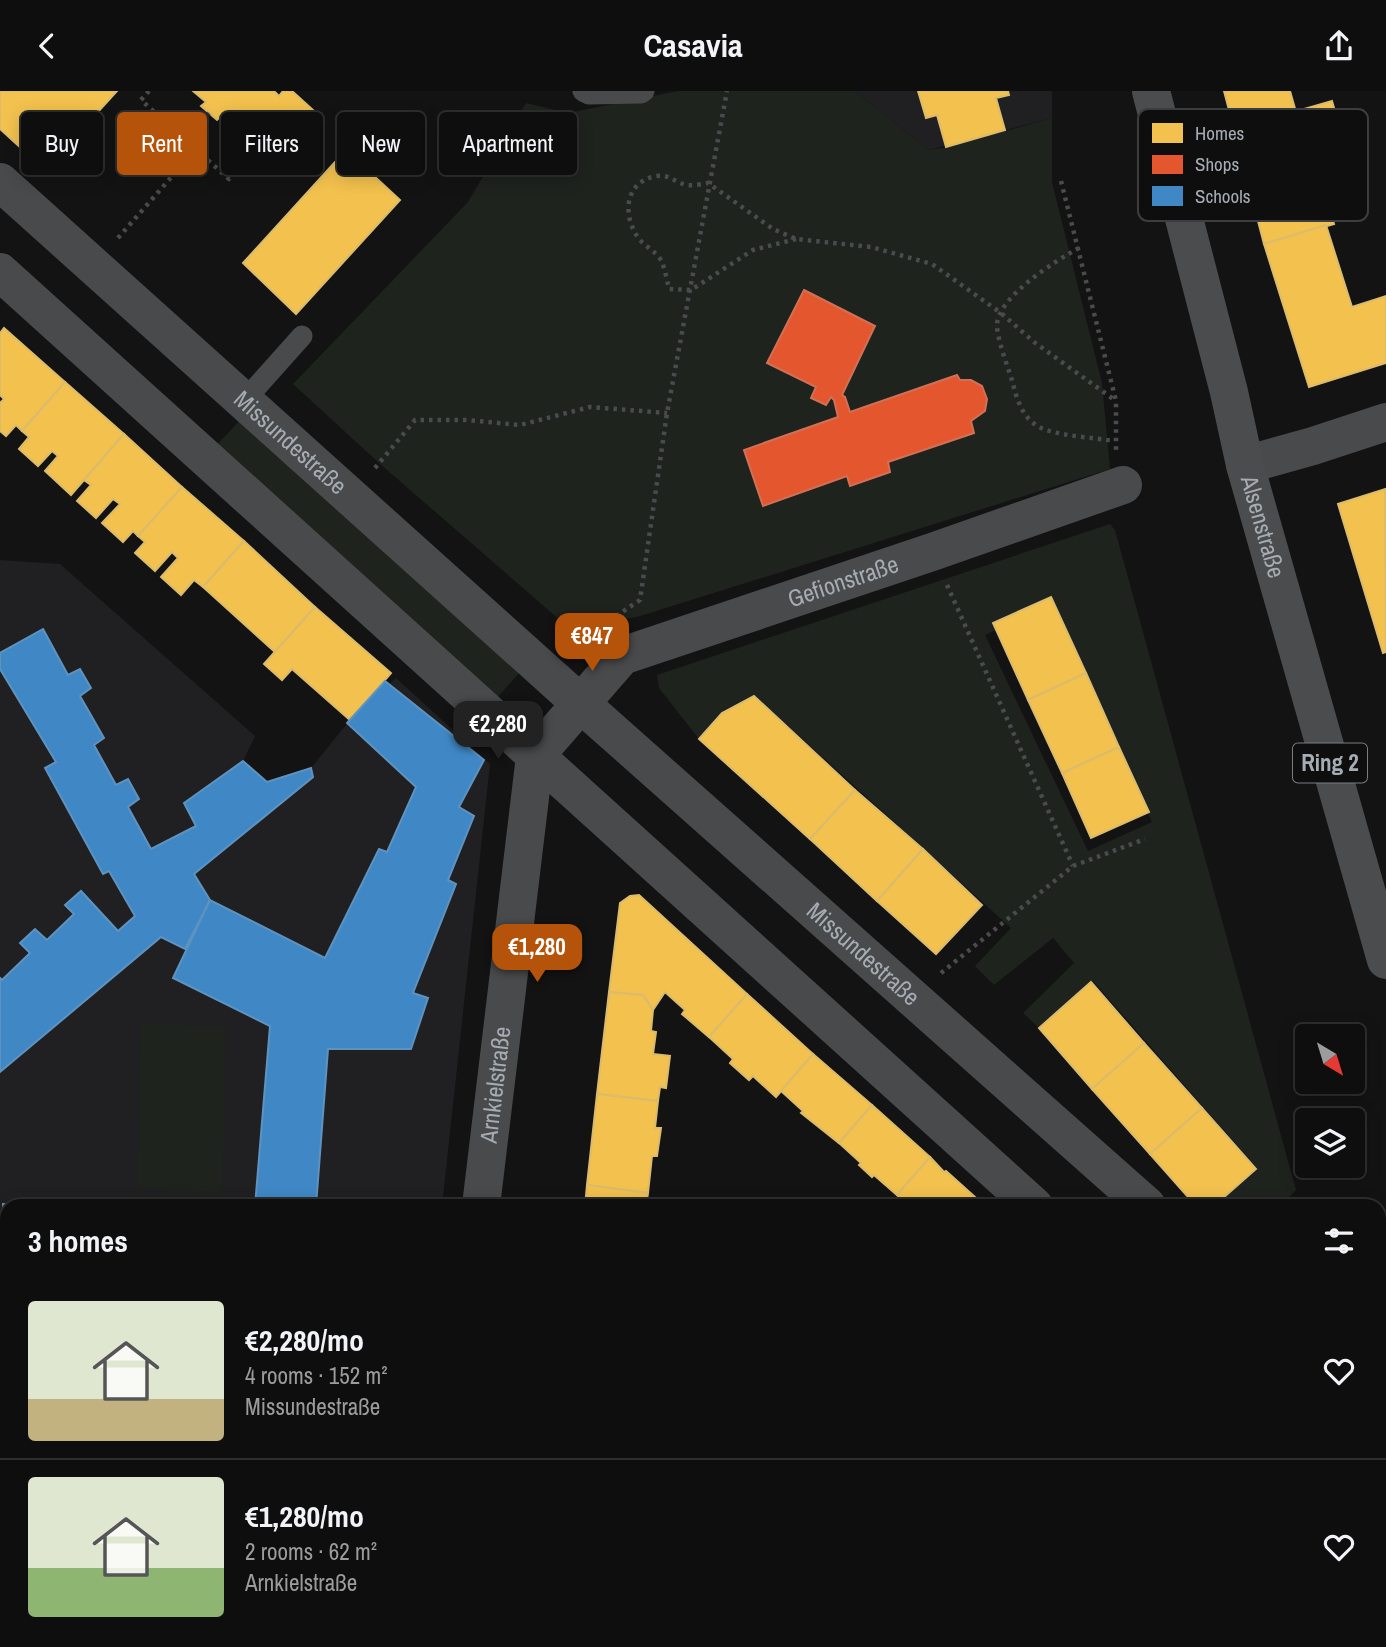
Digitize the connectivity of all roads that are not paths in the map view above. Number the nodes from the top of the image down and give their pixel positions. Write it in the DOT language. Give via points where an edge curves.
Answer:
graph roads {
  1 [pos="583,91"];
  2 [pos="644,91"];
  3 [pos="1151,91"];
  4 [pos="1156,109"];
  5 [pos="0,182"];
  6 [pos="1185,221"];
  7 [pos="0,272"];
  8 [pos="302,336"];
  9 [pos="244,401"];
  10 [pos="1386,422"];
  11 [pos="1245,465"];
  12 [pos="1123,485"];
  13 [pos="568,691"];
  14 [pos="535,756"];
  15 [pos="1386,960"];
  16 [pos="482,1199"];
  17 [pos="1026,1199"];
  18 [pos="1139,1199"];
  1 -- 2 [label="lane"];
  3 -- 4 [label="main road, Alsenstraße / Ring 2"];
  5 -- 9 [label="street, Missundestraße"];
  6 -- 11 [label="main road, Alsenstraße / Ring 2"];
  7 -- 14 [label="street"];
  8 -- 9 [label="lane"];
  9 -- 13 [label="street, Missundestraße"];
  10 -- 11 [label="street"];
  11 -- 15 [label="main road, Alsenstraße / Ring 2"];
  12 -- 13 [label="street, Gefionstraße" via="622,656"];
  13 -- 14 [label="street"];
  13 -- 18 [label="street, Missundestraße"];
  14 -- 16 [label="street, Arnkielstraße"];
  14 -- 17 [label="street"];
}
